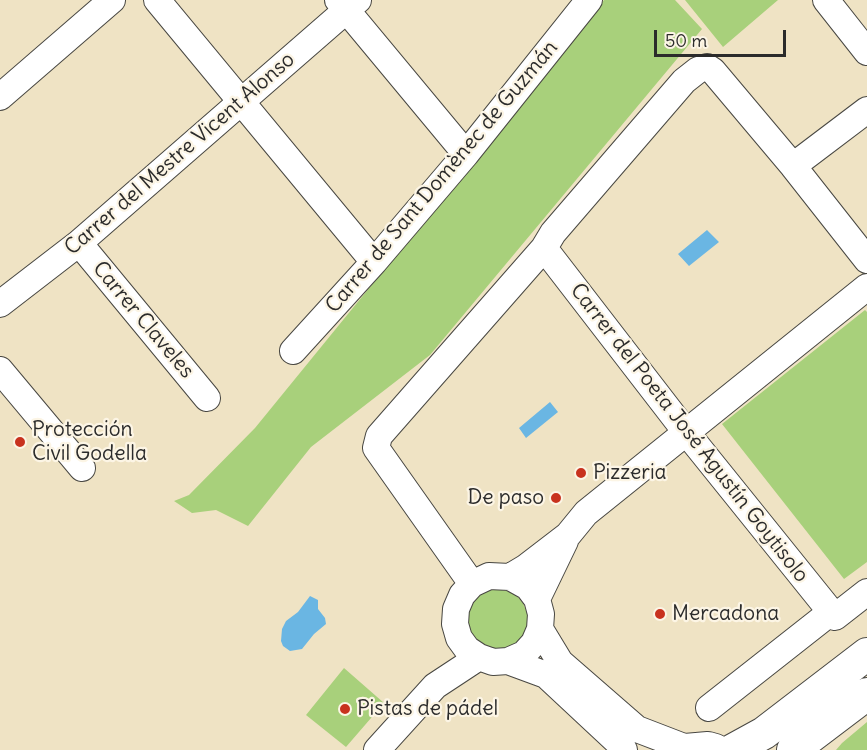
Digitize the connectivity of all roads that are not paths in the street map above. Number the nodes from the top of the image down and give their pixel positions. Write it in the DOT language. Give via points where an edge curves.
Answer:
graph roads {
  1 [pos="112,0"];
  2 [pos="157,0"];
  3 [pos="589,0"];
  4 [pos="826,0"];
  5 [pos="347,3"];
  6 [pos="867,52"];
  7 [pos="0,97"];
  8 [pos="243,102"];
  9 [pos="867,110"];
  10 [pos="466,154"];
  11 [pos="794,166"];
  12 [pos="79,243"];
  13 [pos="544,248"];
  14 [pos="867,260"];
  15 [pos="374,262"];
  16 [pos="867,287"];
  17 [pos="0,304"];
  18 [pos="293,351"];
  19 [pos="0,370"];
  20 [pos="207,398"];
  21 [pos="686,432"];
  22 [pos="82,468"];
  23 [pos="568,535"];
  24 [pos="510,577"];
  25 [pos="472,584"];
  26 [pos="867,592"];
  27 [pos="537,599"];
  28 [pos="833,614"];
  29 [pos="540,629"];
  30 [pos="867,654"];
  31 [pos="479,657"];
  32 [pos="508,661"];
  33 [pos="867,694"];
  34 [pos="709,708"];
  35 [pos="867,712"];
  36 [pos="377,750"];
  37 [pos="624,750"];
  38 [pos="697,750"];
  39 [pos="733,750"];
  40 [pos="793,750"];
  41 [pos="826,750"];
  1 -- 7 [label="street"];
  2 -- 8 [label="street"];
  3 -- 10 [label="street, Carrer de Sant Domènec de Guzmán"];
  4 -- 6 [label="street"];
  5 -- 8 [label="street, Carrer del Mestre Vicent Alonso"];
  5 -- 10 [label="street"];
  8 -- 12 [label="street, Carrer del Mestre Vicent Alonso"];
  8 -- 15 [label="street"];
  9 -- 11 [label="street"];
  10 -- 15 [label="street, Carrer de Sant Domènec de Guzmán"];
  11 -- 13 [label="street" via="707,67 684,81"];
  11 -- 14 [label="street"];
  12 -- 17 [label="street, Carrer del Mestre Vicent Alonso"];
  12 -- 20 [label="street, Carrer Claveles"];
  13 -- 21 [label="street, Carrer del Poeta José Agustín Goytisolo"];
  13 -- 25 [label="street" via="379,436 376,448"];
  15 -- 18 [label="street, Carrer de Sant Domènec de Guzmán"];
  16 -- 21 [label="street"];
  19 -- 22 [label="street"];
  21 -- 23 [label="street" via="585,513"];
  21 -- 28 [label="street, Carrer del Poeta José Agustín Goytisolo"];
  23 -- 24 [label="street"];
  23 -- 27 [label="street"];
  24 -- 25 [label="street" via="489,576"];
  24 -- 27 [label="street" via="528,587"];
  25 -- 31 [label="street" via="456,609 455,624 459,638"];
  26 -- 28 [label="street"];
  27 -- 29 [label="street"];
  28 -- 34 [label="street"];
  29 -- 32 [label="street" via="524,654"];
  29 -- 38 [label="street" via="560,662 637,729"];
  30 -- 39 [label="main road" via="764,733"];
  31 -- 32 [label="street" via="493,662"];
  31 -- 36 [label="street" via="435,686"];
  32 -- 37 [label="street" via="546,675"];
  33 -- 40 [label="main road"];
  35 -- 41 [label="main road"];
}
